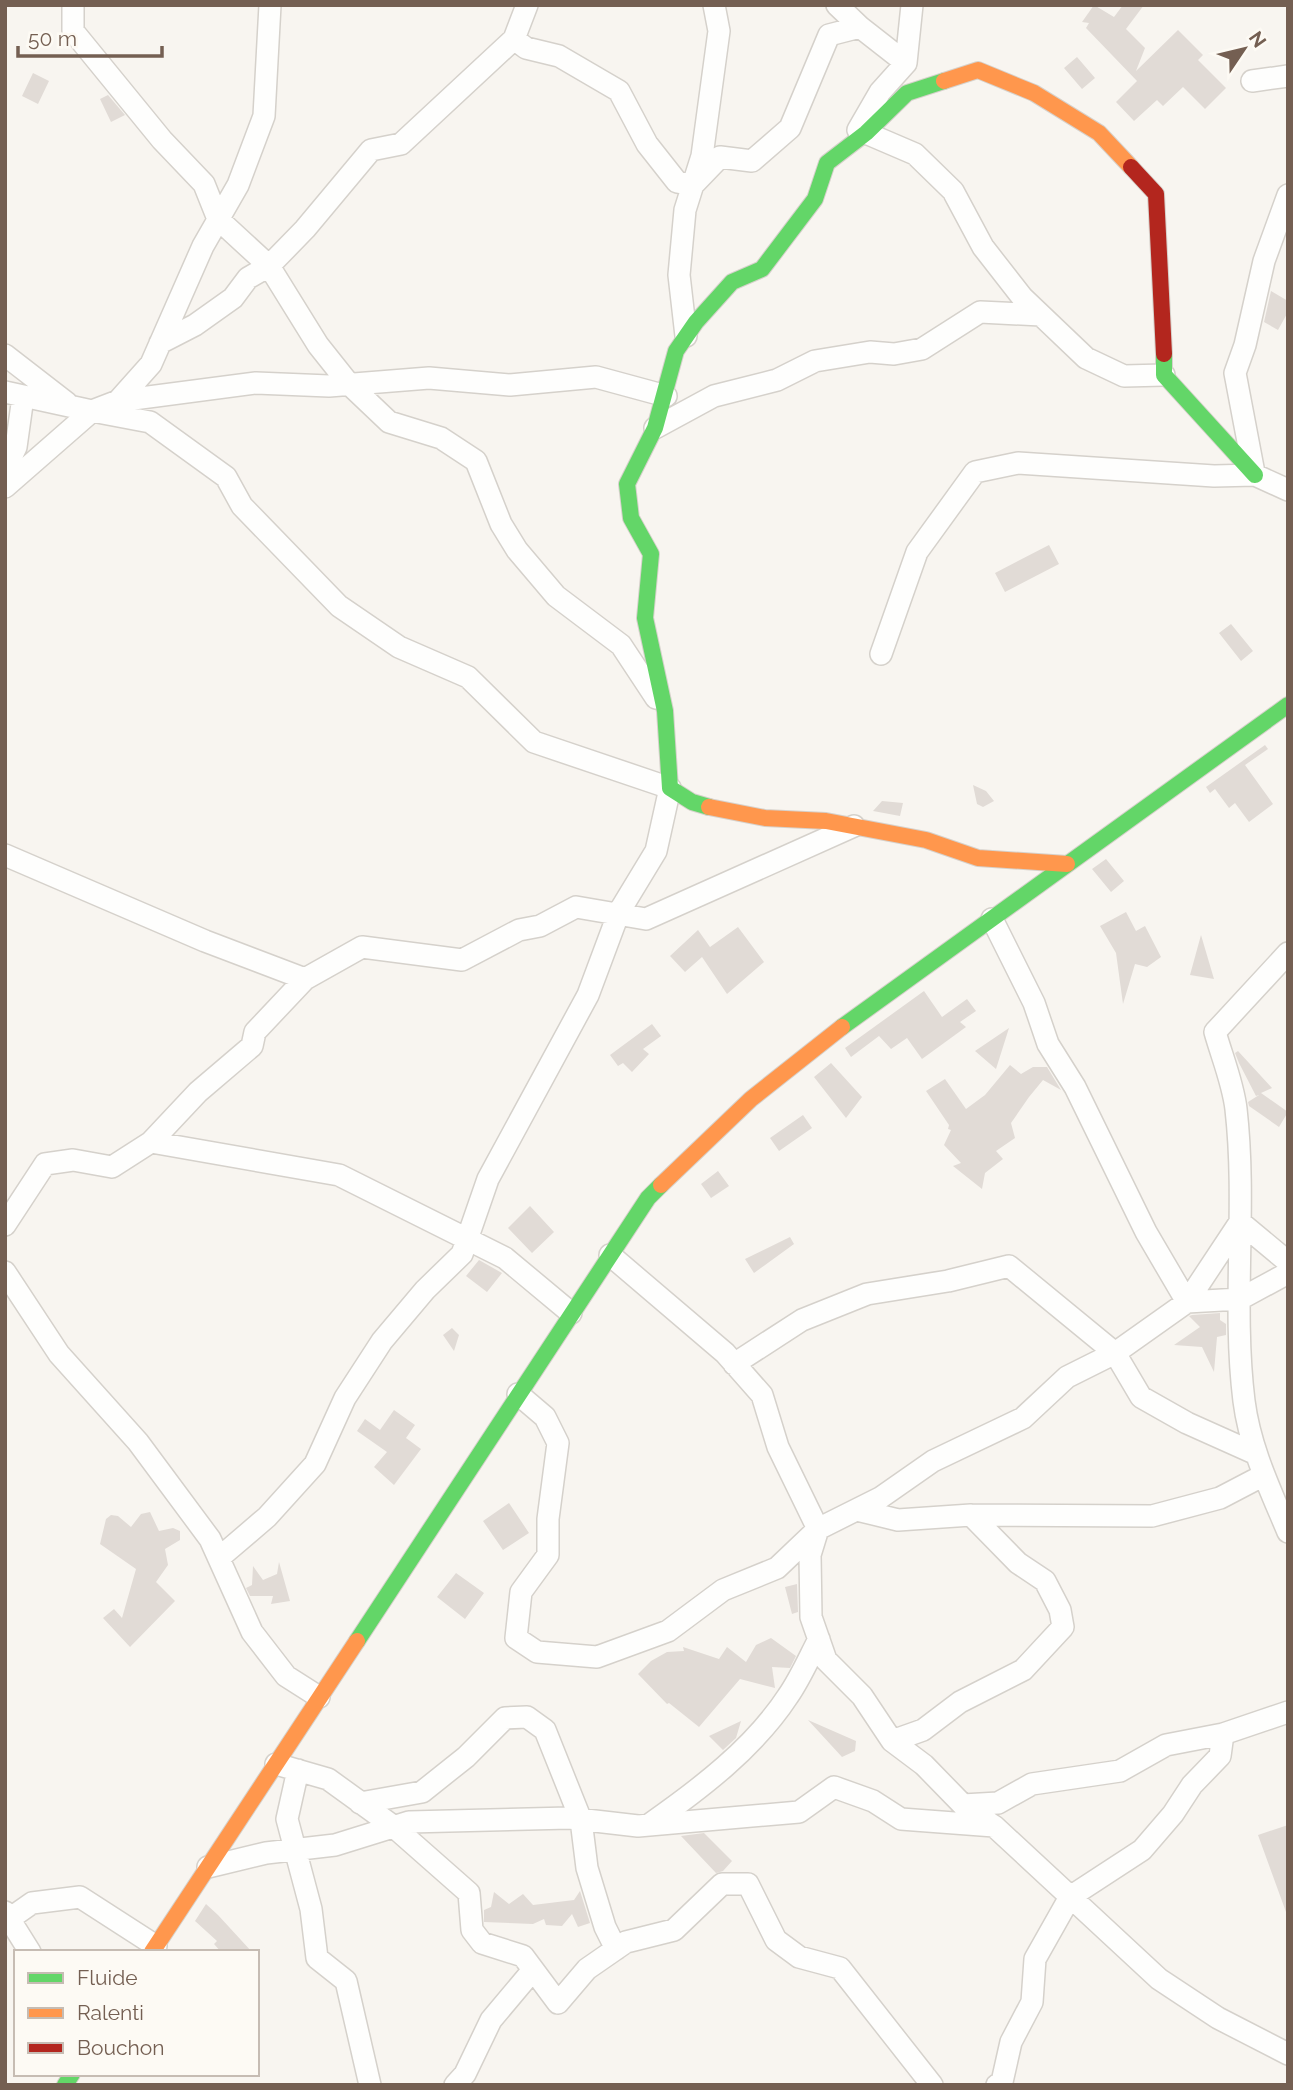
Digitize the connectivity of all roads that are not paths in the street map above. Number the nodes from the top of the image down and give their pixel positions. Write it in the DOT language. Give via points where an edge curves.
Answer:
graph roads {
  1 [pos="74,5"];
  2 [pos="270,5"];
  3 [pos="527,5"];
  4 [pos="714,5"];
  5 [pos="837,5"];
  6 [pos="912,5"];
  7 [pos="860,27"];
  8 [pos="514,39"];
  9 [pos="906,62"];
  10 [pos="1288,76"];
  11 [pos="1252,81"];
  12 [pos="858,139"];
  13 [pos="693,186"];
  14 [pos="1288,195"];
  15 [pos="218,219"];
  16 [pos="269,266"];
  17 [pos="1041,315"];
  18 [pos="686,336"];
  19 [pos="160,343"];
  20 [pos="5,355"];
  21 [pos="1164,375"];
  22 [pos="349,384"];
  23 [pos="14,394"];
  24 [pos="666,396"];
  25 [pos="118,401"];
  26 [pos="82,409"];
  27 [pos="655,428"];
  28 [pos="5,470"];
  29 [pos="1255,475"];
  30 [pos="5,487"];
  31 [pos="1288,490"];
  32 [pos="881,654"];
  33 [pos="1288,705"];
  34 [pos="665,711"];
  35 [pos="670,788"];
  36 [pos="855,826"];
  37 [pos="5,855"];
  38 [pos="1067,864"];
  39 [pos="619,912"];
  40 [pos="992,919"];
  41 [pos="1288,953"];
  42 [pos="305,979"];
  43 [pos="151,1142"];
  44 [pos="1240,1222"];
  45 [pos="5,1225"];
  46 [pos="466,1241"];
  47 [pos="610,1255"];
  48 [pos="1288,1262"];
  49 [pos="5,1272"];
  50 [pos="1288,1273"];
  51 [pos="1240,1299"];
  52 [pos="1187,1302"];
  53 [pos="571,1313"];
  54 [pos="1115,1353"];
  55 [pos="734,1364"];
  56 [pos="518,1394"];
  57 [pos="1254,1453"];
  58 [pos="1264,1475"];
  59 [pos="857,1510"];
  60 [pos="971,1515"];
  61 [pos="818,1529"];
  62 [pos="1288,1532"];
  63 [pos="219,1558"];
  64 [pos="819,1639"];
  65 [pos="320,1697"];
  66 [pos="1288,1712"];
  67 [pos="1223,1734"];
  68 [pos="892,1741"];
  69 [pos="276,1764"];
  70 [pos="298,1770"];
  71 [pos="360,1803"];
  72 [pos="962,1805"];
  73 [pos="581,1820"];
  74 [pos="649,1825"];
  75 [pos="393,1826"];
  76 [pos="994,1826"];
  77 [pos="295,1850"];
  78 [pos="208,1867"];
  79 [pos="1070,1897"];
  80 [pos="6,1918"];
  81 [pos="154,1949"];
  82 [pos="617,1949"];
  83 [pos="29,1950"];
  84 [pos="533,1970"];
  85 [pos="1288,2054"];
  86 [pos="370,2085"];
  87 [pos="455,2085"];
  88 [pos="932,2085"];
  89 [pos="997,2085"];
  1 -- 15 [label="street" via="72,31 204,184"];
  2 -- 15 [label="street" via="264,116"];
  3 -- 8 [label="street"];
  4 -- 13 [label="street" via="719,31 702,156"];
  5 -- 7 [label="street"];
  6 -- 9 [label="street"];
  7 -- 9 [label="street"];
  7 -- 13 [label="street" via="829,34 790,128 752,161 720,157"];
  8 -- 13 [label="street" via="526,48 586,69 619,92 647,144 677,182"];
  8 -- 16 [label="street" via="401,144 371,150"];
  9 -- 12 [label="street" via="880,92"];
  10 -- 11 [label="street"];
  12 -- 17 [label="street" via="915,155 953,191 984,247"];
  12 -- 18 [label="street" via="827,163 815,199 762,269 732,282"];
  12 -- 21 [label="street" via="907,93 978,70 1034,93 1099,133 1156,194"];
  13 -- 18 [label="street" via="685,210 679,275"];
  14 -- 29 [label="street" via="1264,261 1235,373"];
  15 -- 16 [label="street"];
  15 -- 19 [label="street"];
  16 -- 19 [label="street" via="248,278 233,298 195,325"];
  16 -- 22 [label="street" via="318,345"];
  17 -- 21 [label="street" via="1086,358 1124,376"];
  17 -- 27 [label="street" via="980,312 922,349 815,361 777,380 714,396"];
  18 -- 24 [label="street" via="676,351"];
  19 -- 25 [label="street" via="151,364"];
  20 -- 26 [label="street"];
  21 -- 29 [label="street"];
  22 -- 24 [label="street" via="429,378 510,385 596,377"];
  22 -- 25 [label="street" via="256,383"];
  22 -- 34 [label="street" via="389,422 441,438 476,461 501,524 517,550 556,596 621,645"];
  23 -- 26 [label="street"];
  23 -- 28 [label="street" via="16,447"];
  24 -- 27 [label="street"];
  25 -- 26 [label="street"];
  26 -- 30 [label="street"];
  26 -- 35 [label="street" via="150,422 226,477 242,506 339,606 399,647 468,677 534,742"];
  27 -- 34 [label="street" via="627,484 631,517 651,554 645,618"];
  29 -- 31 [label="street"];
  29 -- 32 [label="street" via="1018,463 975,472 917,552"];
  33 -- 38 [label="street"];
  34 -- 35 [label="street"];
  35 -- 36 [label="street" via="692,802 727,812"];
  35 -- 39 [label="street" via="656,851"];
  36 -- 38 [label="street" via="926,840 978,858"];
  36 -- 39 [label="street" via="646,919"];
  37 -- 42 [label="street"];
  38 -- 40 [label="street"];
  39 -- 42 [label="street" via="576,906 462,960 362,947"];
  39 -- 46 [label="street" via="588,995 488,1179"];
  40 -- 47 [label="street" via="751,1099 648,1198"];
  40 -- 52 [label="street" via="1034,1003 1048,1044"];
  41 -- 44 [label="street" via="1215,1032 1236,1106"];
  42 -- 43 [label="street" via="255,1032 252,1046 198,1092"];
  43 -- 45 [label="street" via="112,1167 73,1160 45,1164"];
  43 -- 46 [label="street" via="339,1175"];
  44 -- 48 [label="street"];
  44 -- 51 [label="street"];
  44 -- 52 [label="street"];
  46 -- 53 [label="street" via="505,1258"];
  46 -- 63 [label="street" via="462,1254 382,1341 345,1398 316,1464 267,1517"];
  47 -- 53 [label="street"];
  47 -- 55 [label="street"];
  49 -- 63 [label="street" via="59,1354 138,1442"];
  50 -- 51 [label="street"];
  51 -- 52 [label="street"];
  51 -- 57 [label="street" via="1244,1401"];
  52 -- 54 [label="street"];
  53 -- 56 [label="street"];
  54 -- 55 [label="street" via="1009,1266 867,1294 802,1320"];
  54 -- 57 [label="street" via="1141,1397"];
  54 -- 59 [label="street" via="1067,1377 1023,1418 933,1461"];
  55 -- 61 [label="street" via="762,1395 778,1447"];
  56 -- 61 [label="street" via="545,1417 558,1443 548,1555 521,1592 516,1637 537,1651 597,1657 667,1631 723,1590 777,1568"];
  56 -- 65 [label="street"];
  57 -- 58 [label="street"];
  58 -- 60 [label="street" via="1220,1498 1152,1516"];
  58 -- 62 [label="street"];
  59 -- 60 [label="street" via="898,1520"];
  59 -- 61 [label="street"];
  60 -- 68 [label="street" via="1018,1563 1045,1580 1063,1627 1023,1670 960,1703 923,1730"];
  61 -- 64 [label="street" via="810,1555 811,1617"];
  63 -- 65 [label="street" via="252,1632 286,1676"];
  64 -- 68 [label="street" via="826,1660 862,1696"];
  64 -- 74 [label="street" via="789,1696 758,1733 721,1769"];
  65 -- 69 [label="street"];
  66 -- 67 [label="street"];
  67 -- 72 [label="street" via="1166,1745 1120,1771 1032,1784 998,1803"];
  67 -- 79 [label="street" via="1220,1756 1142,1850"];
  68 -- 72 [label="street" via="924,1765"];
  69 -- 70 [label="street"];
  69 -- 78 [label="street"];
  70 -- 71 [label="street" via="328,1779"];
  70 -- 77 [label="street" via="287,1819"];
  71 -- 73 [label="street" via="422,1792 505,1718 527,1717 545,1730"];
  71 -- 75 [label="street"];
  72 -- 76 [label="street"];
  73 -- 74 [label="street"];
  73 -- 75 [label="street"];
  73 -- 82 [label="street" via="587,1868 605,1927"];
  74 -- 76 [label="street" via="799,1812 834,1787 873,1801 901,1819"];
  75 -- 77 [label="street" via="335,1845"];
  75 -- 84 [label="street" via="469,1893 472,1930 482,1943 523,1956"];
  76 -- 79 [label="street"];
  77 -- 78 [label="street"];
  77 -- 86 [label="street" via="311,1909 317,1958 346,1982"];
  78 -- 81 [label="street"];
  79 -- 85 [label="street" via="1159,1979 1218,2018"];
  79 -- 89 [label="street" via="1035,1959 1032,2003 1011,2042 1002,2082"];
  80 -- 81 [label="street" via="32,1903 80,1897"];
  80 -- 83 [label="street"];
  82 -- 84 [label="street" via="587,1969 558,2003"];
  82 -- 88 [label="street" via="626,1942 674,1930 722,1884 748,1884 776,1940 799,1957 840,1968"];
  84 -- 87 [label="street" via="491,2020"];
}
